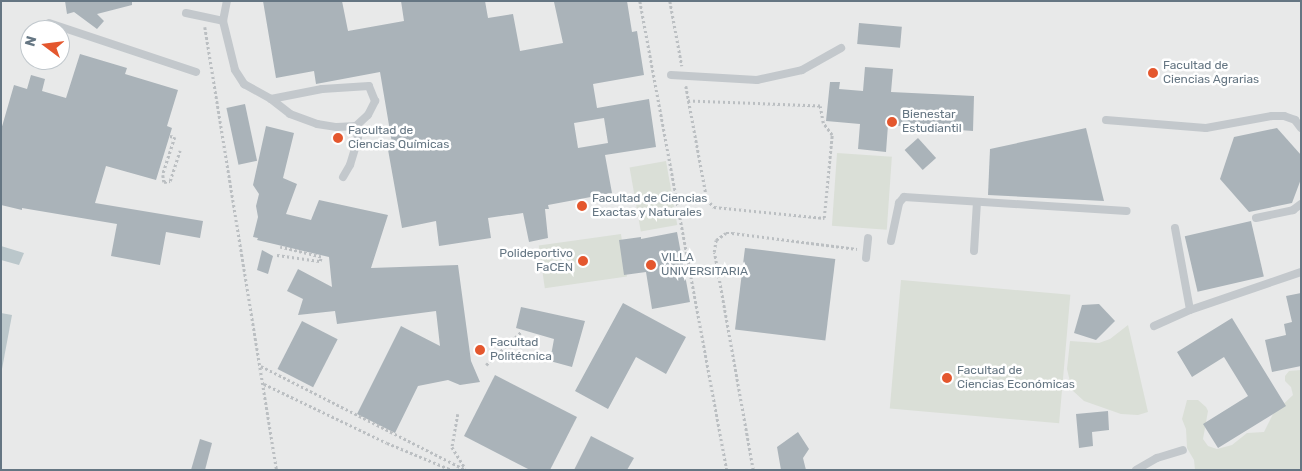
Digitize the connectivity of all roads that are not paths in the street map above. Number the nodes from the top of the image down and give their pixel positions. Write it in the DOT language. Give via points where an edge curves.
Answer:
graph roads {
  1 [pos="227,1"];
  2 [pos="186,13"];
  3 [pos="223,20"];
  4 [pos="70,30"];
  5 [pos="841,48"];
  6 [pos="196,72"];
  7 [pos="671,75"];
  8 [pos="271,99"];
  9 [pos="1106,120"];
  10 [pos="356,126"];
  11 [pos="1301,128"];
  12 [pos="343,177"];
  13 [pos="978,202"];
  14 [pos="1301,204"];
  15 [pos="1127,210"];
  16 [pos="1256,218"];
  17 [pos="1175,228"];
  18 [pos="868,238"];
  19 [pos="891,241"];
  20 [pos="974,251"];
  21 [pos="866,254"];
  22 [pos="1301,272"];
  23 [pos="1190,310"];
  24 [pos="1154,326"];
  25 [pos="1183,450"];
  26 [pos="1147,467"];
  27 [pos="1136,470"];
  1 -- 3 [label="lane"];
  2 -- 3 [label="lane"];
  3 -- 8 [label="lane" via="239,77 244,84"];
  4 -- 6 [label="lane"];
  5 -- 7 [label="lane" via="802,70 757,80"];
  8 -- 10 [label="lane" via="290,114 317,124"];
  8 -- 10 [label="lane" via="322,89 369,86 375,101 368,115"];
  9 -- 11 [label="lane" via="1206,128 1284,116 1295,120"];
  10 -- 12 [label="lane" via="358,139"];
  13 -- 15 [label="lane"];
  13 -- 19 [label="lane" via="904,197 898,203"];
  13 -- 20 [label="lane"];
  14 -- 16 [label="lane" via="1293,210"];
  17 -- 23 [label="lane"];
  18 -- 21 [label="lane"];
  22 -- 23 [label="lane"];
  23 -- 24 [label="lane"];
  25 -- 26 [label="lane" via="1157,458"];
  26 -- 27 [label="lane"];
}
